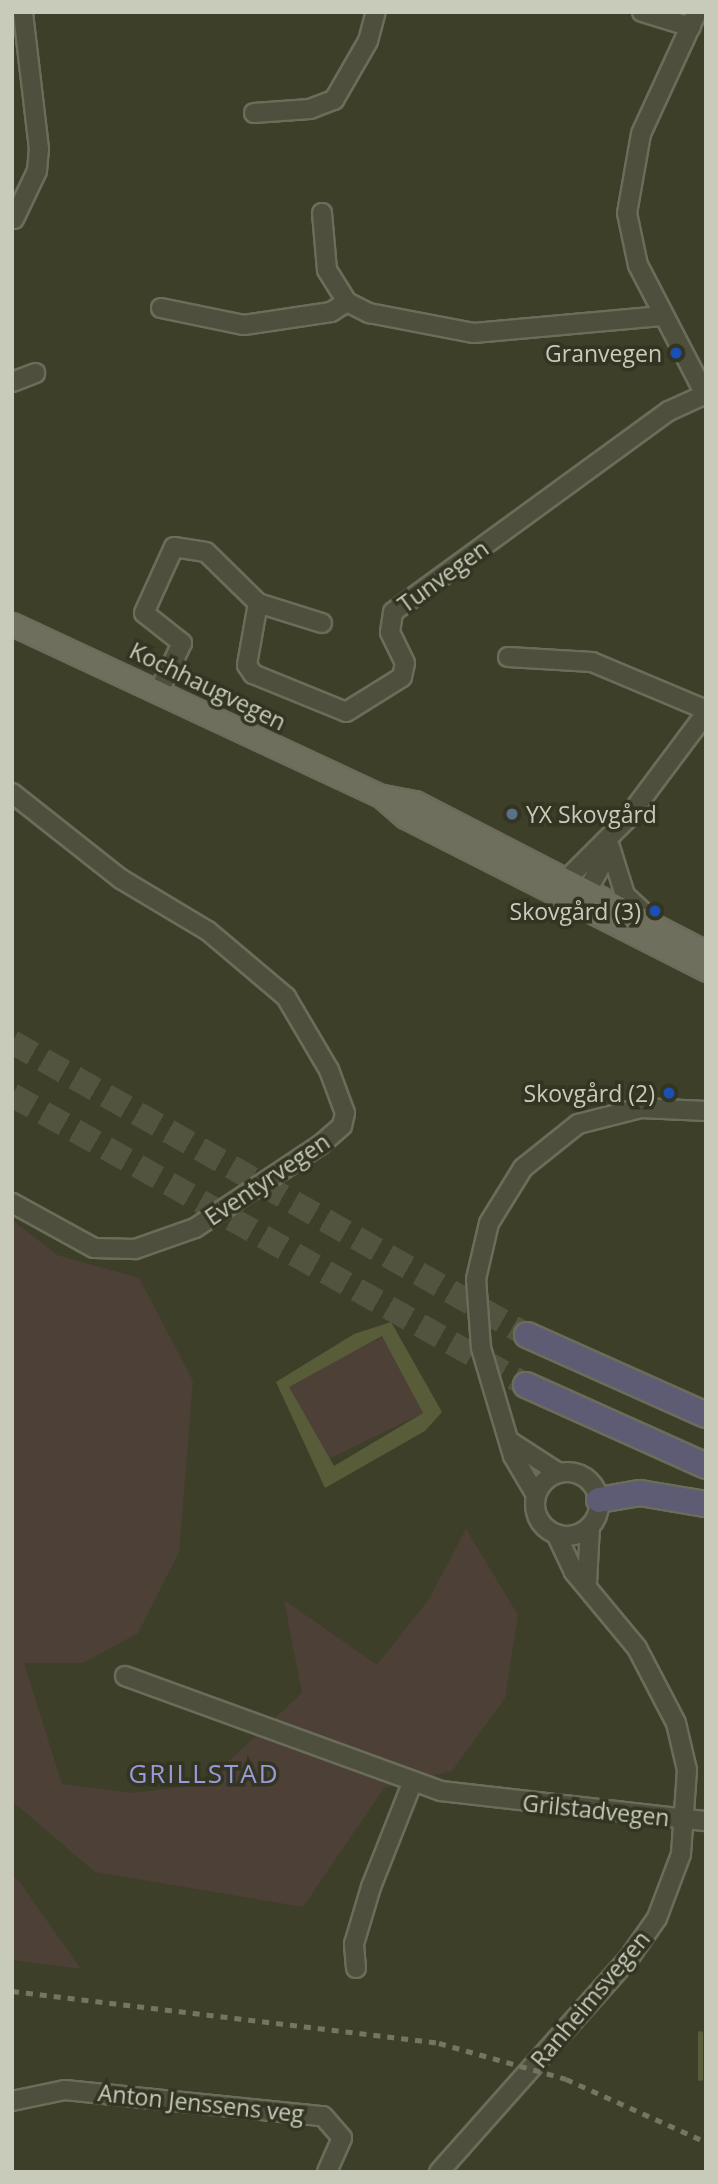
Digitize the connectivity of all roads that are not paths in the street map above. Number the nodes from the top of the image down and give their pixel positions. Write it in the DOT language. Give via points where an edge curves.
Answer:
graph roads {
  1 [pos="23,12"];
  2 [pos="376,12"];
  3 [pos="642,12"];
  4 [pos="694,20"];
  5 [pos="254,113"];
  6 [pos="322,213"];
  7 [pos="14,219"];
  8 [pos="347,302"];
  9 [pos="161,308"];
  10 [pos="662,316"];
  11 [pos="35,373"];
  12 [pos="12,382"];
  13 [pos="706,395"];
  14 [pos="258,603"];
  15 [pos="322,623"];
  16 [pos="12,624"];
  17 [pos="508,657"];
  18 [pos="159,691"];
  19 [pos="706,712"];
  20 [pos="12,793"];
  21 [pos="381,796"];
  22 [pos="610,845"];
  23 [pos="568,878"];
  24 [pos="588,889"];
  25 [pos="569,900"];
  26 [pos="655,926"];
  27 [pos="706,952"];
  28 [pos="706,970"];
  29 [pos="706,1111"];
  30 [pos="12,1203"];
  31 [pos="527,1335"];
  32 [pos="526,1385"];
  33 [pos="706,1415"];
  34 [pos="511,1442"];
  35 [pos="706,1466"];
  36 [pos="559,1473"];
  37 [pos="536,1495"];
  38 [pos="599,1500"];
  39 [pos="706,1504"];
  40 [pos="590,1526"];
  41 [pos="556,1534"];
  42 [pos="587,1583"];
  43 [pos="125,1676"];
  44 [pos="413,1781"];
  45 [pos="687,1819"];
  46 [pos="706,1821"];
  47 [pos="356,1968"];
  48 [pos="12,2101"];
  49 [pos="327,2172"];
  50 [pos="439,2172"];
  1 -- 7 [label="street" via="39,149 37,171"];
  2 -- 5 [label="street" via="368,41 334,100 310,109"];
  3 -- 4 [label="street"];
  4 -- 10 [label="street" via="641,134 627,195 632,248"];
  6 -- 8 [label="street" via="327,270"];
  8 -- 9 [label="street" via="331,312 244,325"];
  8 -- 10 [label="street" via="369,313 474,333"];
  10 -- 13 [label="street"];
  11 -- 12 [label="street"];
  13 -- 14 [label="street, Tunvegen" via="669,411 393,612 390,632 405,670 398,683 354,709 332,711 253,674 247,665"];
  14 -- 15 [label="street"];
  14 -- 18 [label="street" via="206,552 174,547 144,613 182,643"];
  16 -- 18 [label="main road, Kochhaugvegen"];
  17 -- 19 [label="street" via="593,662"];
  18 -- 21 [label="main road, Kochhaugvegen"];
  19 -- 22 [label="street"];
  20 -- 30 [label="street, Eventyrvegen" via="121,879 208,931 286,997 329,1070 345,1113 342,1126 320,1144 195,1228 135,1249 94,1248"];
  21 -- 23 [label="main road, Kochhaugvegen" via="415,802"];
  21 -- 25 [label="main road, Kochhaugvegen" via="405,817"];
  22 -- 23 [label="street"];
  22 -- 24 [label="street"];
  22 -- 26 [label="street" via="625,895"];
  23 -- 24 [label="main road, Kochhaugvegen"];
  23 -- 25 [label="street"];
  24 -- 25 [label="street"];
  24 -- 26 [label="main road, Kochhaugvegen"];
  25 -- 28 [label="main road, Kochhaugvegen"];
  26 -- 27 [label="main road, Kochhaugvegen"];
  29 -- 34 [label="street" via="641,1108 578,1124 538,1152 498,1204 479,1261 476,1303 486,1379"];
  31 -- 33 [label="highway"];
  32 -- 35 [label="highway"];
  34 -- 36 [label="street"];
  34 -- 37 [label="street"];
  36 -- 37 [label="street"];
  36 -- 38 [label="street" via="587,1479"];
  37 -- 41 [label="street" via="536,1515"];
  38 -- 39 [label="highway" via="640,1493"];
  38 -- 40 [label="street"];
  40 -- 41 [label="street" via="575,1535"];
  40 -- 42 [label="street"];
  41 -- 42 [label="street, Grilstadvegen" via="574,1572"];
  42 -- 45 [label="street, Grilstadvegen" via="663,1690 687,1770"];
  43 -- 44 [label="street, Grilstadvegen"];
  44 -- 45 [label="street, Grilstadvegen" via="480,1799"];
  44 -- 47 [label="street" via="371,1887 355,1944"];
  45 -- 46 [label="street"];
  45 -- 50 [label="street, Ranheimsvegen" via="676,1873 644,1939"];
  48 -- 49 [label="street, Anton Jenssens veg" via="65,2091 323,2116 342,2138"];
}
